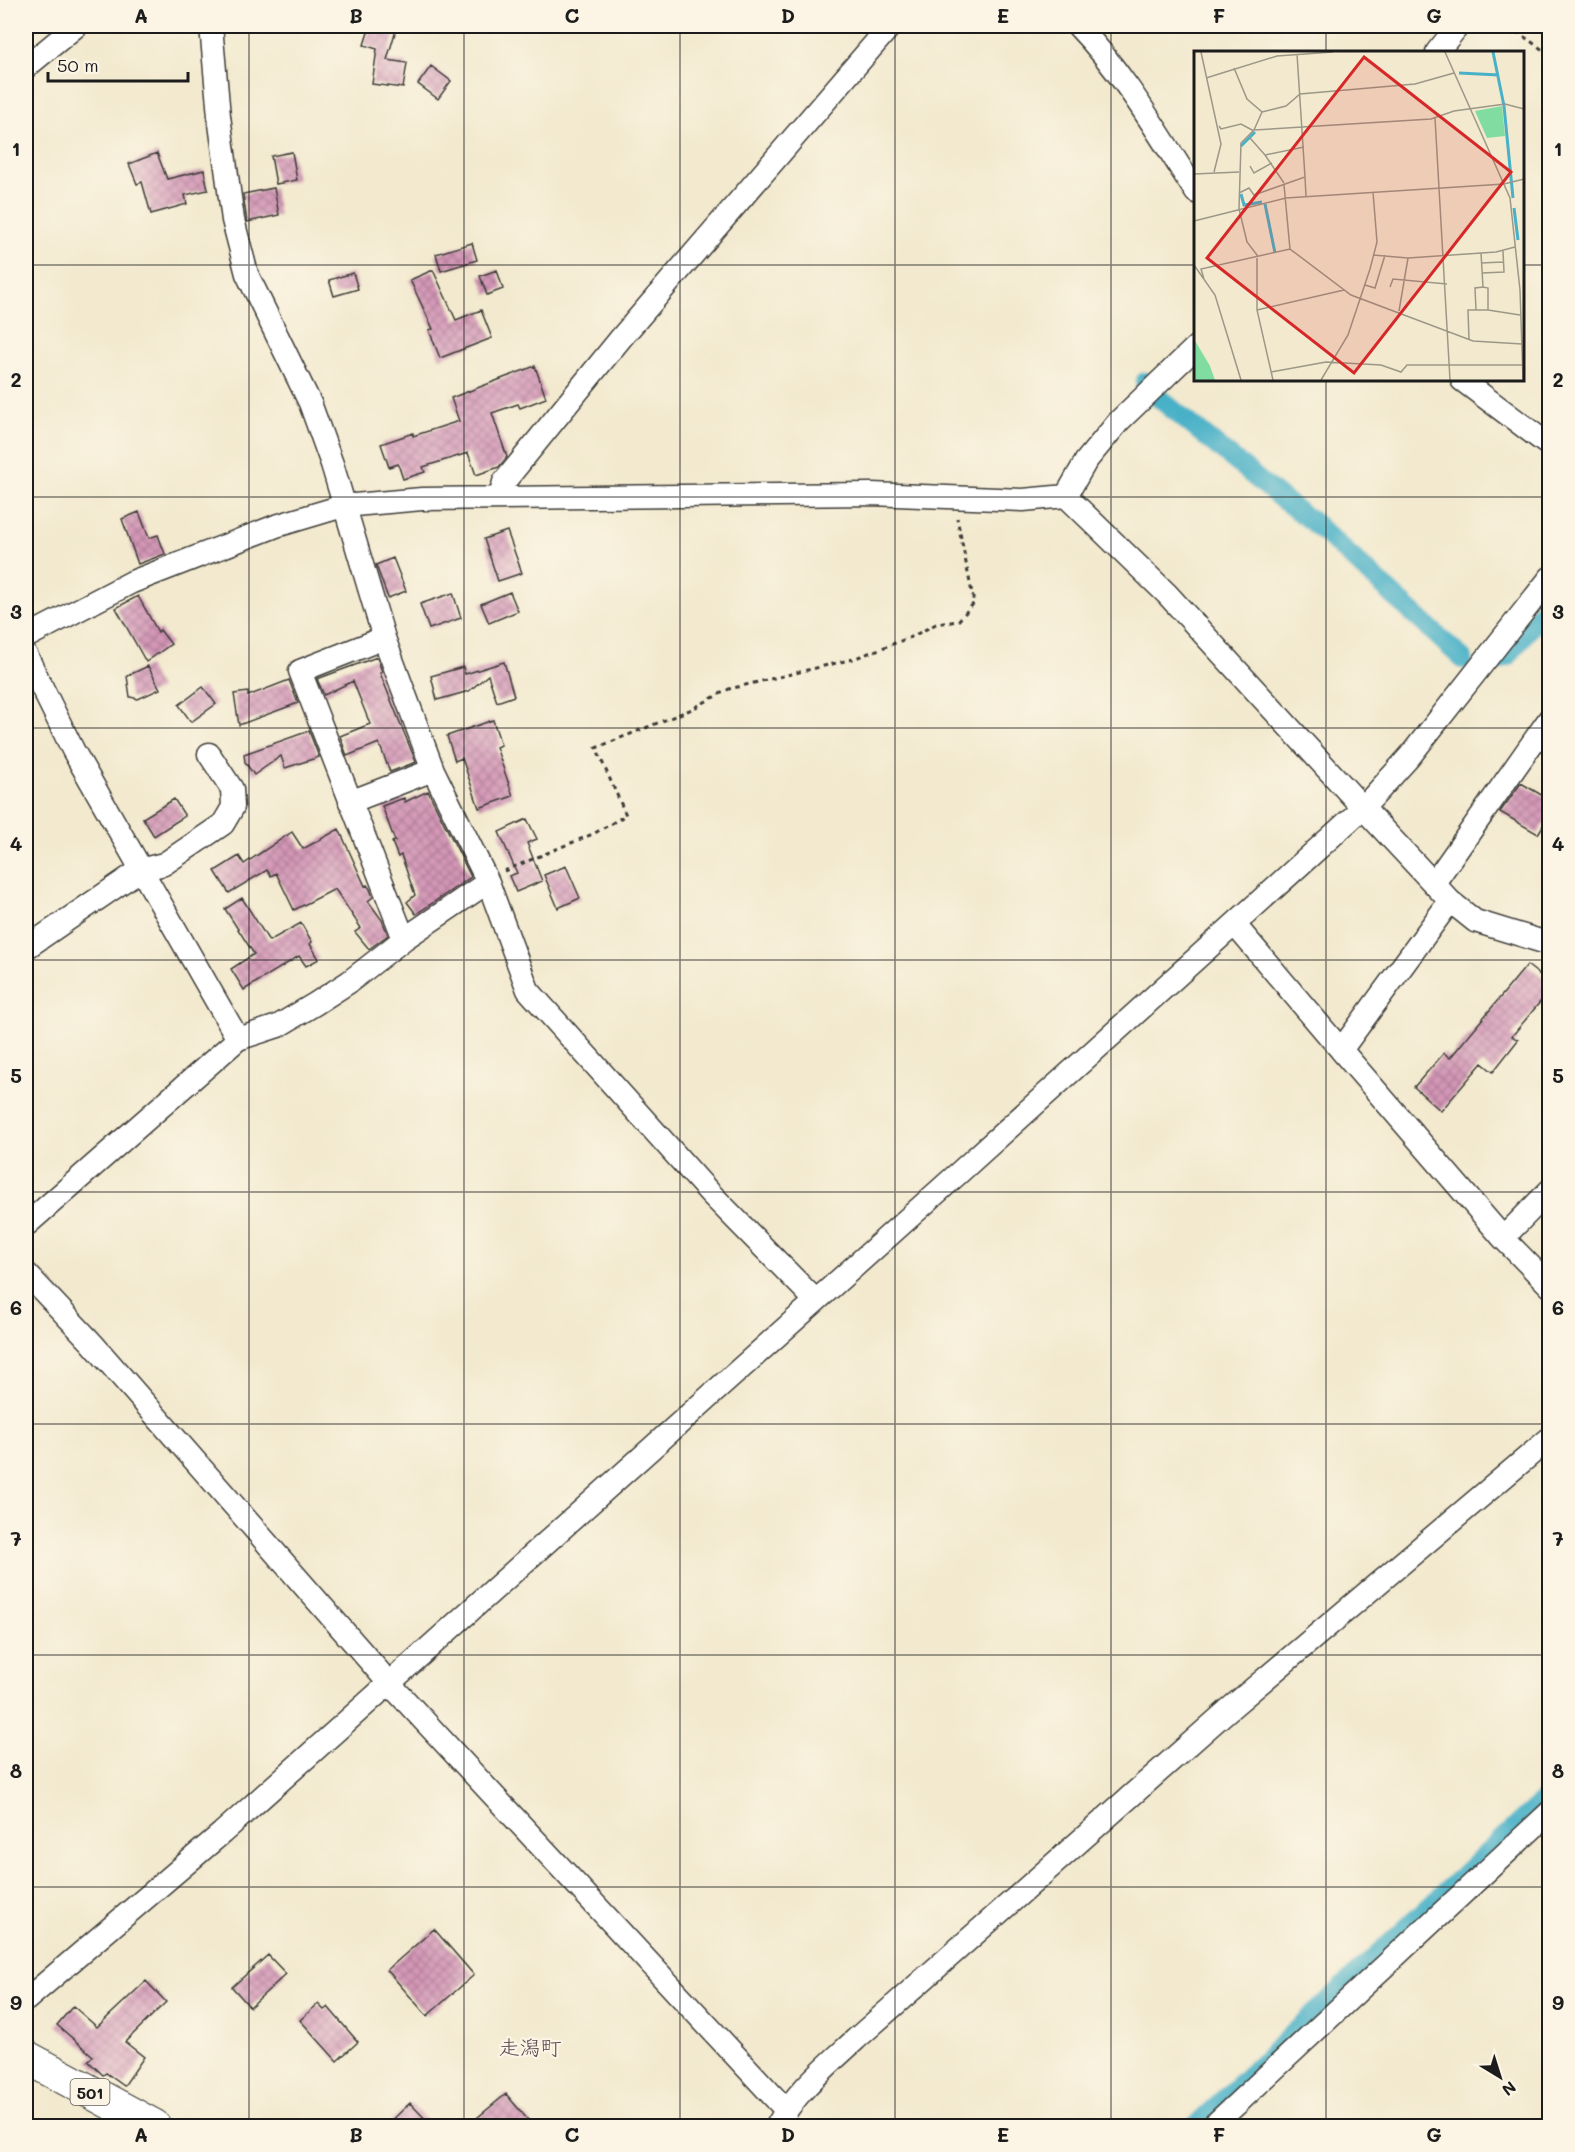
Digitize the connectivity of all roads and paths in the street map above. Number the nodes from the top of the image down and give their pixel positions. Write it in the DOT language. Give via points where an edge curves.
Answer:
graph roads {
  1 [pos="76,26"];
  2 [pos="211,26"];
  3 [pos="890,26"];
  4 [pos="1078,26"];
  5 [pos="1458,26"];
  6 [pos="1509,26"];
  7 [pos="1438,51"];
  8 [pos="1550,55"];
  9 [pos="26,67"];
  10 [pos="1194,189"];
  11 [pos="1194,348"];
  12 [pos="1463,381"];
  13 [pos="1550,446"];
  14 [pos="1066,496"];
  15 [pos="500,498"];
  16 [pos="953,498"];
  17 [pos="343,506"];
  18 [pos="1550,578"];
  19 [pos="26,637"];
  20 [pos="384,639"];
  21 [pos="26,655"];
  22 [pos="1550,718"];
  23 [pos="209,754"];
  24 [pos="433,770"];
  25 [pos="350,802"];
  26 [pos="1363,808"];
  27 [pos="140,870"];
  28 [pos="488,882"];
  29 [pos="1434,883"];
  30 [pos="1450,900"];
  31 [pos="1235,925"];
  32 [pos="404,939"];
  33 [pos="1550,944"];
  34 [pos="26,948"];
  35 [pos="238,1039"];
  36 [pos="1341,1050"];
  37 [pos="1550,1190"];
  38 [pos="26,1225"];
  39 [pos="1503,1238"];
  40 [pos="26,1273"];
  41 [pos="1550,1287"];
  42 [pos="815,1300"];
  43 [pos="1550,1438"];
  44 [pos="389,1683"];
  45 [pos="1550,1812"];
  46 [pos="26,2000"];
  47 [pos="26,2057"];
  48 [pos="781,2118"];
  49 [pos="154,2127"];
  50 [pos="1212,2127"];
  1 -- 9 [label="street"];
  2 -- 17 [label="street" via="233,220 247,274 310,403"];
  3 -- 15 [label="street" via="621,338 504,482"];
  4 -- 10 [label="street" via="1122,78"];
  5 -- 7 [label="street"];
  6 -- 8 [label="path"];
  11 -- 14 [label="street" via="1119,421 1086,461"];
  12 -- 13 [label="street"];
  14 -- 16 [label="street" via="1023,500"];
  14 -- 26 [label="street" via="1167,594"];
  15 -- 16 [label="street" via="872,494"];
  15 -- 17 [label="street"];
  16 -- 28 [label="path" via="974,603 958,621 936,624 853,660 729,689 692,709 596,748 626,815 595,833 507,869"];
  17 -- 19 [label="street" via="276,526 132,582"];
  17 -- 20 [label="street"];
  18 -- 26 [label="street" via="1410,756"];
  20 -- 24 [label="street"];
  20 -- 25 [label="street" via="300,671"];
  21 -- 27 [label="street"];
  22 -- 29 [label="street"];
  23 -- 27 [label="street" via="232,789 233,807 223,824 164,864"];
  24 -- 25 [label="street"];
  24 -- 28 [label="street"];
  25 -- 32 [label="street"];
  26 -- 29 [label="street"];
  26 -- 31 [label="street"];
  27 -- 34 [label="street"];
  27 -- 35 [label="street"];
  28 -- 32 [label="street"];
  28 -- 42 [label="street" via="528,990 709,1192"];
  29 -- 30 [label="street"];
  30 -- 33 [label="street" via="1475,921"];
  30 -- 36 [label="street"];
  31 -- 36 [label="street"];
  31 -- 42 [label="street"];
  32 -- 35 [label="street" via="315,1004 278,1026"];
  35 -- 38 [label="street"];
  36 -- 39 [label="street"];
  37 -- 39 [label="street"];
  39 -- 41 [label="street"];
  40 -- 44 [label="street" via="92,1343"];
  42 -- 44 [label="street"];
  43 -- 48 [label="street" via="1227,1711 856,2039 804,2087"];
  44 -- 46 [label="street" via="188,1863"];
  44 -- 48 [label="street"];
  45 -- 50 [label="street"];
  47 -- 49 [label="highway, 501"];
}
